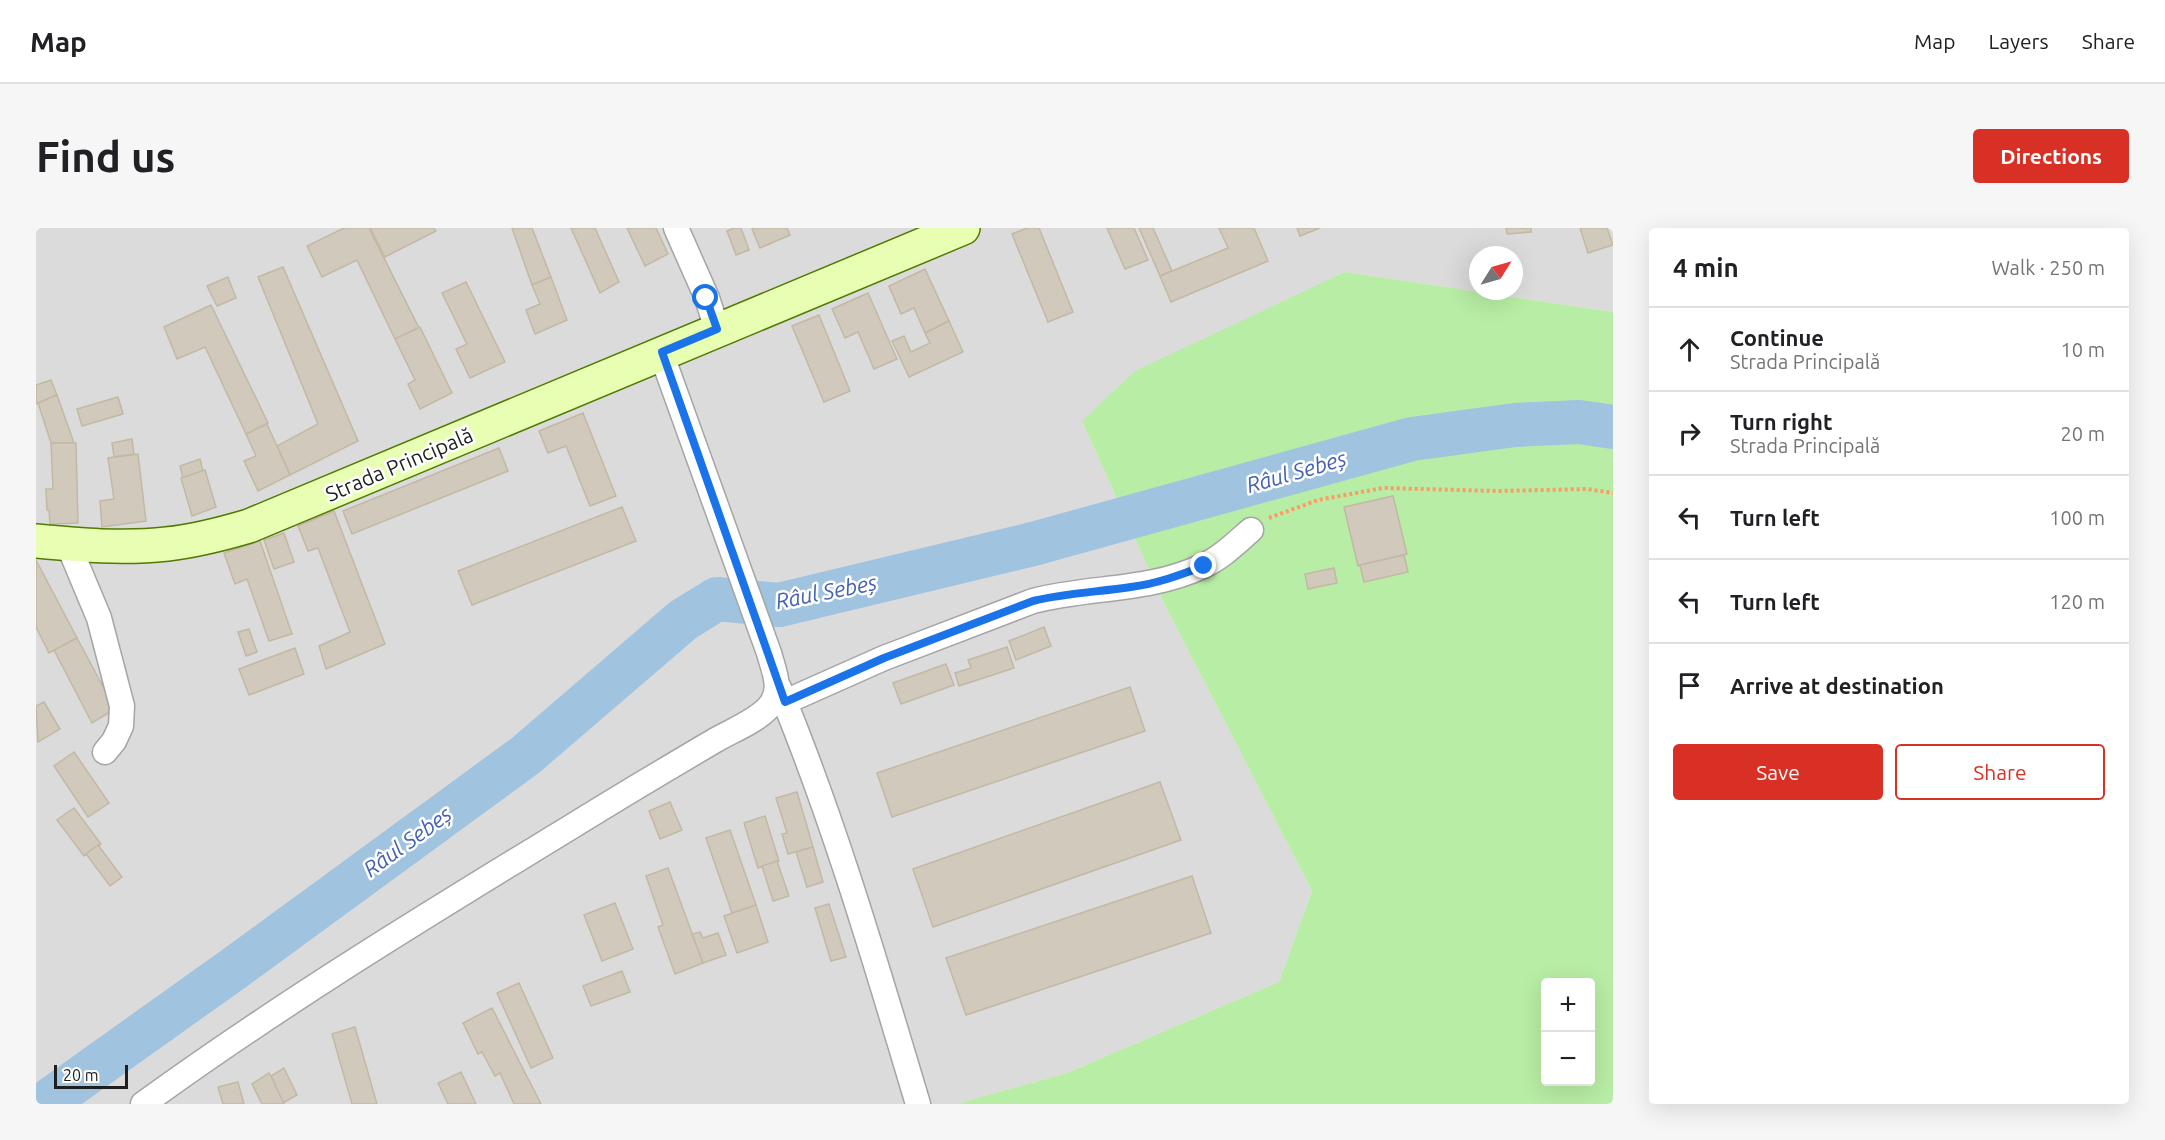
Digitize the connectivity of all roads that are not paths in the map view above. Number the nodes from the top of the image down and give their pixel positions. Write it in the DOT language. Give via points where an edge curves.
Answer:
graph roads {
  1 [pos="676,228"];
  2 [pos="963,228"];
  3 [pos="717,329"];
  4 [pos="662,352"];
  5 [pos="1251,530"];
  6 [pos="36,541"];
  7 [pos="68,544"];
  8 [pos="781,694"];
  9 [pos="105,752"];
  10 [pos="143,1104"];
  11 [pos="918,1104"];
  1 -- 3 [label="street"];
  2 -- 3 [label="street, Strada Principală"];
  3 -- 4 [label="street, Strada Principală"];
  4 -- 7 [label="street, Strada Principală" via="249,526 166,544"];
  4 -- 8 [label="street"];
  5 -- 8 [label="street" via="1204,566 1165,580 1033,601"];
  6 -- 7 [label="street, Strada Principală"];
  7 -- 9 [label="street" via="99,618 122,706 121,726"];
  8 -- 10 [label="street" via="757,716 415,922"];
  8 -- 11 [label="street" via="854,894"];
}
